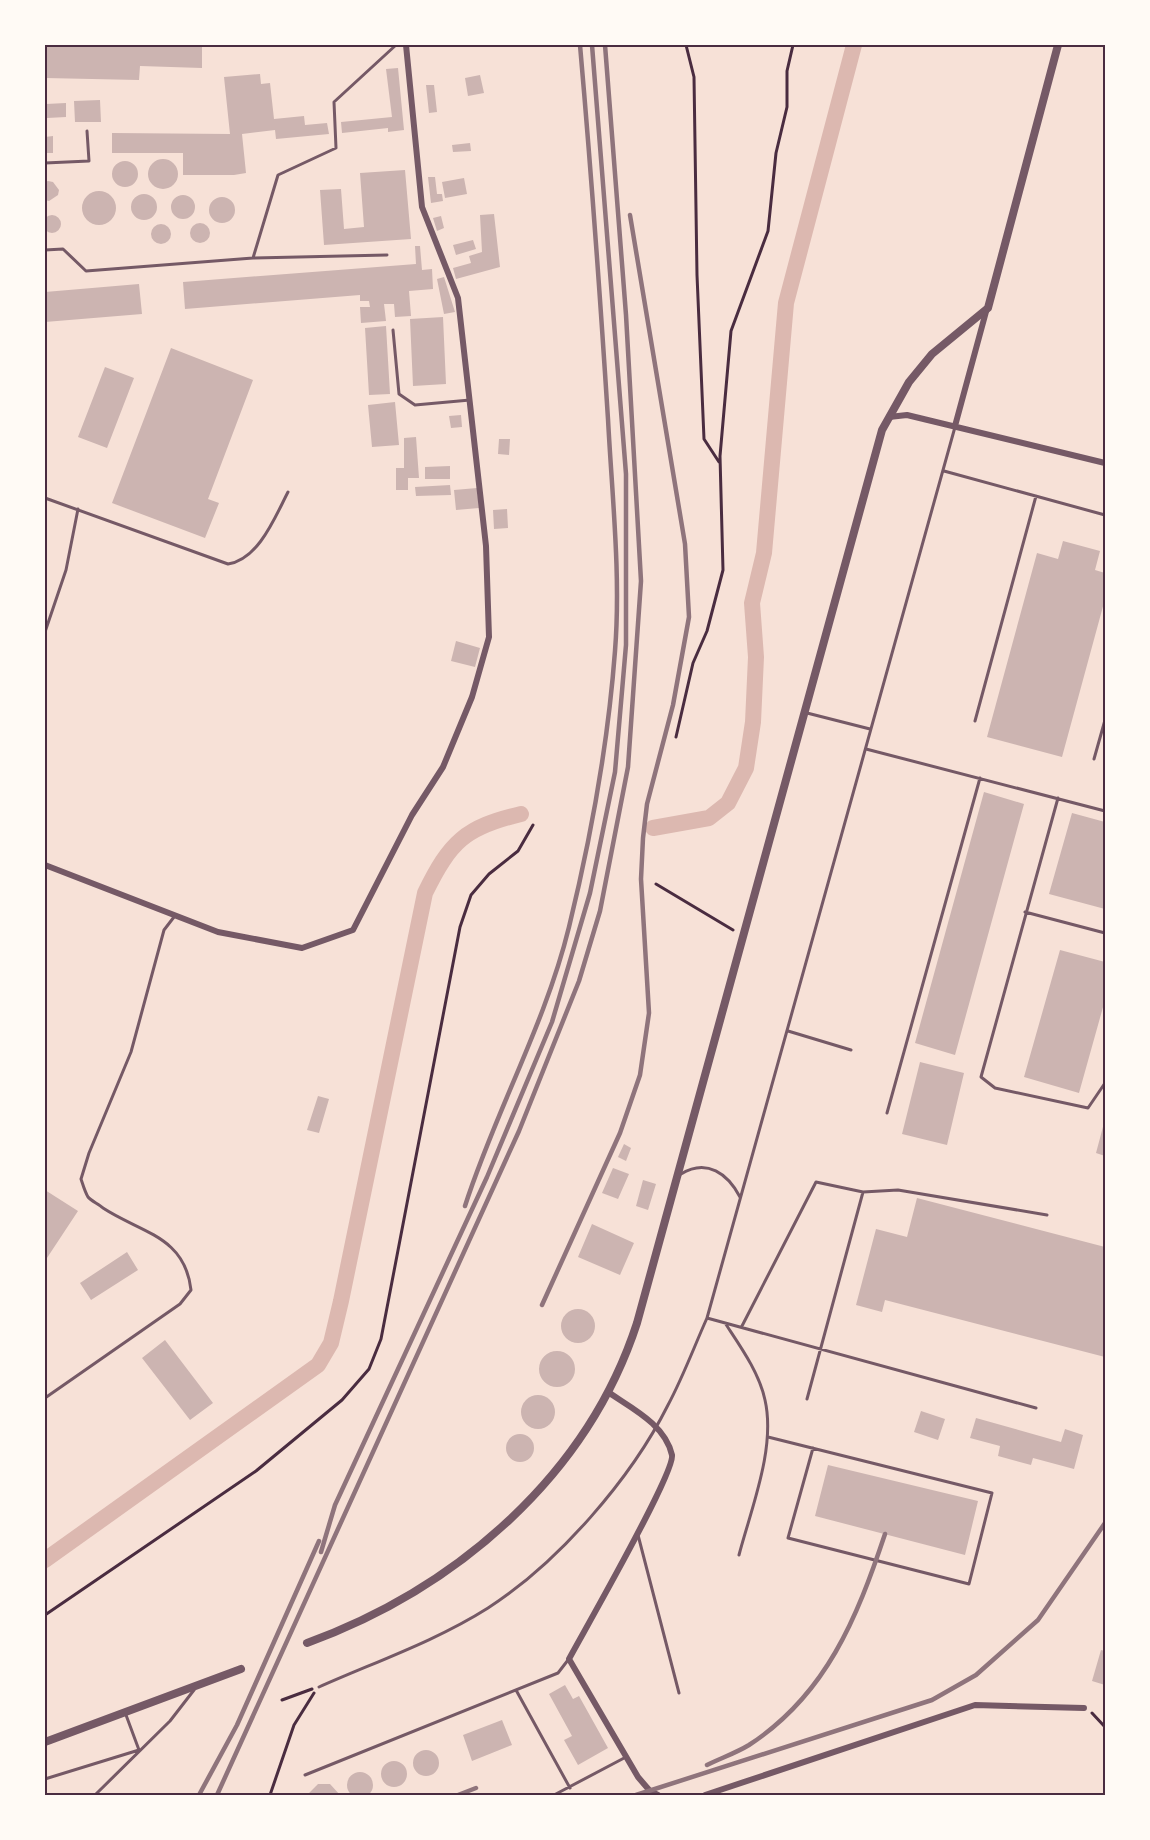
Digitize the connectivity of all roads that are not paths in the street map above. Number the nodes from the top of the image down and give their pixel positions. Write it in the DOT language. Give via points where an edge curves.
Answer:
graph roads {
  1 [pos="396,45"];
  2 [pos="406,45"];
  3 [pos="1058,45"];
  4 [pos="87,131"];
  5 [pos="45,163"];
  6 [pos="45,250"];
  7 [pos="387,255"];
  8 [pos="253,258"];
  9 [pos="988,308"];
  10 [pos="393,330"];
  11 [pos="471,400"];
  12 [pos="887,417"];
  13 [pos="955,426"];
  14 [pos="1105,463"];
  15 [pos="944,471"];
  16 [pos="288,492"];
  17 [pos="1036,496"];
  18 [pos="45,498"];
  19 [pos="78,509"];
  20 [pos="1105,515"];
  21 [pos="45,632"];
  22 [pos="803,712"];
  23 [pos="1105,720"];
  24 [pos="975,721"];
  25 [pos="870,729"];
  26 [pos="866,749"];
  27 [pos="1094,759"];
  28 [pos="980,778"];
  29 [pos="1058,798"];
  30 [pos="1105,811"];
  31 [pos="45,866"];
  32 [pos="1025,912"];
  33 [pos="176,914"];
  34 [pos="1105,933"];
  35 [pos="788,1031"];
  36 [pos="851,1050"];
  37 [pos="1105,1083"];
  38 [pos="887,1113"];
  39 [pos="675,1178"];
  40 [pos="863,1192"];
  41 [pos="740,1197"];
  42 [pos="1047,1215"];
  43 [pos="707,1318"];
  44 [pos="725,1323"];
  45 [pos="742,1326"];
  46 [pos="820,1350"];
  47 [pos="608,1392"];
  48 [pos="45,1398"];
  49 [pos="807,1399"];
  50 [pos="1036,1408"];
  51 [pos="657,1426"];
  52 [pos="768,1437"];
  53 [pos="813,1448"];
  54 [pos="637,1533"];
  55 [pos="739,1555"];
  56 [pos="307,1643"];
  57 [pos="569,1659"];
  58 [pos="241,1669"];
  59 [pos="197,1686"];
  60 [pos="319,1687"];
  61 [pos="516,1690"];
  62 [pos="679,1693"];
  63 [pos="1084,1708"];
  64 [pos="125,1712"];
  65 [pos="45,1742"];
  66 [pos="139,1750"];
  67 [pos="626,1757"];
  68 [pos="305,1774"];
  69 [pos="45,1779"];
  70 [pos="570,1788"];
  71 [pos="95,1795"];
  72 [pos="554,1795"];
  73 [pos="658,1795"];
  74 [pos="705,1795"];
  1 -- 8 [label="lane" via="334,102 336,148 278,175"];
  2 -- 11 [label="street" via="422,207 458,298"];
  3 -- 9 [label="street"];
  4 -- 5 [label="lane" via="89,161"];
  6 -- 8 [label="lane" via="63,249 86,271"];
  7 -- 8 [label="lane"];
  9 -- 12 [label="street" via="932,354"];
  9 -- 13 [label="street"];
  10 -- 11 [label="lane" via="399,394 415,405"];
  11 -- 33 [label="street" via="471,431 486,546 489,637 472,697 443,767 412,814 353,930 302,948 218,932"];
  12 -- 13 [label="street" via="907,415"];
  12 -- 22 [label="street"];
  13 -- 14 [label="street"];
  13 -- 15 [label="lane"];
  15 -- 17 [label="lane"];
  15 -- 25 [label="lane"];
  16 -- 19 [label="lane" via="264,536 240,562 228,564"];
  17 -- 20 [label="lane"];
  17 -- 24 [label="lane"];
  18 -- 19 [label="lane"];
  19 -- 21 [label="lane" via="66,570"];
  22 -- 25 [label="lane"];
  22 -- 39 [label="street"];
  23 -- 27 [label="lane"];
  25 -- 26 [label="lane"];
  26 -- 28 [label="lane"];
  26 -- 35 [label="lane"];
  28 -- 29 [label="lane"];
  28 -- 38 [label="lane"];
  29 -- 30 [label="lane"];
  29 -- 32 [label="lane"];
  31 -- 33 [label="street"];
  32 -- 34 [label="lane"];
  32 -- 37 [label="lane" via="981,1077 995,1088 1088,1108"];
  33 -- 48 [label="lane" via="164,930 131,1052 81,1179 88,1198 174,1248 189,1275 190,1290 180,1304"];
  35 -- 36 [label="lane"];
  35 -- 41 [label="lane"];
  39 -- 41 [label="lane" via="695,1167 715,1169 733,1184"];
  39 -- 47 [label="street" via="637,1323"];
  40 -- 42 [label="lane" via="898,1190"];
  40 -- 45 [label="lane" via="816,1182"];
  40 -- 46 [label="lane"];
  41 -- 43 [label="lane"];
  43 -- 44 [label="lane"];
  43 -- 51 [label="lane"];
  44 -- 45 [label="lane"];
  44 -- 52 [label="lane" via="749,1362 765,1400"];
  45 -- 46 [label="lane"];
  46 -- 49 [label="lane"];
  46 -- 50 [label="lane"];
  47 -- 51 [label="street"];
  47 -- 56 [label="street" via="530,1502 484,1544 391,1607"];
  51 -- 54 [label="street" via="672,1456 671,1465"];
  51 -- 60 [label="lane" via="624,1477 578,1532 489,1607"];
  52 -- 53 [label="lane"];
  52 -- 55 [label="lane"];
  53 -- 53 [label="lane" via="788,1538 969,1584 992,1493"];
  54 -- 57 [label="street"];
  54 -- 62 [label="lane"];
  57 -- 61 [label="lane" via="558,1673"];
  57 -- 67 [label="street"];
  58 -- 59 [label="street"];
  59 -- 64 [label="street"];
  59 -- 66 [label="lane" via="170,1722"];
  61 -- 68 [label="lane"];
  61 -- 70 [label="lane"];
  63 -- 74 [label="street" via="975,1705"];
  64 -- 65 [label="street"];
  64 -- 66 [label="lane"];
  66 -- 69 [label="lane"];
  66 -- 71 [label="lane"];
  67 -- 70 [label="lane"];
  67 -- 73 [label="street" via="638,1777"];
  70 -- 72 [label="lane"];
}
